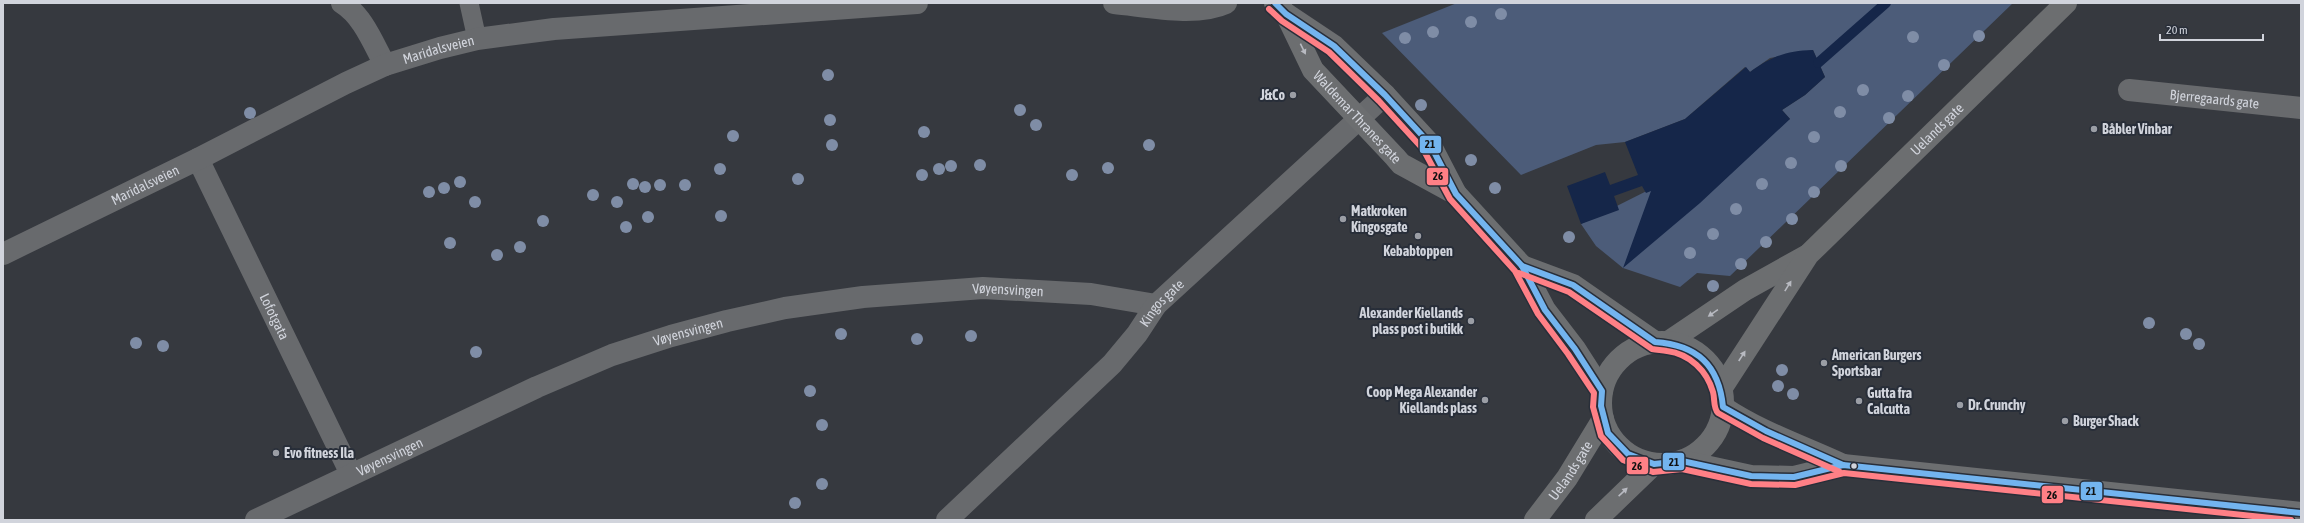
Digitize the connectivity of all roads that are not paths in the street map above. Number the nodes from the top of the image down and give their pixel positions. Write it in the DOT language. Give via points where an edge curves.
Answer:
graph roads {
  1 [pos="342,3"];
  2 [pos="469,3"];
  3 [pos="917,3"];
  4 [pos="1114,3"];
  5 [pos="1226,3"];
  6 [pos="2066,3"];
  7 [pos="1280,9"];
  8 [pos="477,39"];
  9 [pos="385,65"];
  10 [pos="2129,90"];
  11 [pos="1385,95"];
  12 [pos="2301,108"];
  13 [pos="1359,119"];
  14 [pos="198,159"];
  15 [pos="1456,194"];
  16 [pos="3,254"];
  17 [pos="1808,255"];
  18 [pos="1522,266"];
  19 [pos="1156,305"];
  20 [pos="1661,342"];
  21 [pos="1602,392"];
  22 [pos="1722,398"];
  23 [pos="1603,419"];
  24 [pos="1682,461"];
  25 [pos="1654,464"];
  26 [pos="1843,465"];
  27 [pos="351,474"];
  28 [pos="2301,514"];
  29 [pos="256,520"];
  30 [pos="947,520"];
  31 [pos="1535,520"];
  32 [pos="1596,520"];
  1 -- 9 [label="street" via="361,21"];
  2 -- 8 [label="lane"];
  3 -- 8 [label="street, Maridalsveien" via="554,29"];
  4 -- 5 [label="street" via="1203,9"];
  6 -- 17 [label="street, Uelands gate"];
  7 -- 11 [label="street, Waldemar Thranes gate" via="1334,46"];
  7 -- 13 [label="street, Waldemar Thranes gate, one-way" via="1313,70"];
  8 -- 9 [label="street, Maridalsveien"];
  9 -- 14 [label="street, Maridalsveien"];
  10 -- 12 [label="street, Bjerregaards gate"];
  11 -- 13 [label="street, Kingos gate"];
  11 -- 15 [label="street, Waldemar Thranes gate" via="1430,144"];
  13 -- 15 [label="street, Waldemar Thranes gate" via="1401,164"];
  13 -- 19 [label="street, Kingos gate"];
  14 -- 16 [label="street, Maridalsveien"];
  14 -- 27 [label="street, Lofotgata"];
  15 -- 18 [label="street, Waldemar Thranes gate"];
  17 -- 20 [label="street, Uelands gate, one-way"];
  22 -- 17 [label="street, Uelands gate, one-way"];
  18 -- 20 [label="street, Waldemar Thranes gate" via="1573,286"];
  18 -- 21 [label="street, Waldemar Thranes gate" via="1545,310 1575,348"];
  19 -- 27 [label="street, Vøyensvingen" via="1091,294 983,288 863,297 785,308 671,336 612,355"];
  19 -- 30 [label="street, Kingos gate" via="1112,364"];
  20 -- 21 [label="street" via="1640,346 1626,353 1615,364"];
  20 -- 22 [label="street" via="1686,347 1702,357 1714,371"];
  21 -- 23 [label="street"];
  22 -- 24 [label="street" via="1719,424 1711,440 1698,452"];
  22 -- 26 [label="street" via="1745,422"];
  23 -- 25 [label="street" via="1608,433 1628,454"];
  23 -- 31 [label="street, Uelands gate" via="1566,478"];
  24 -- 25 [label="street"];
  24 -- 26 [label="street" via="1750,476 1794,477"];
  32 -- 25 [label="street, one-way"];
  26 -- 28 [label="street"];
  27 -- 29 [label="street, Vøyensvingen"];
}
